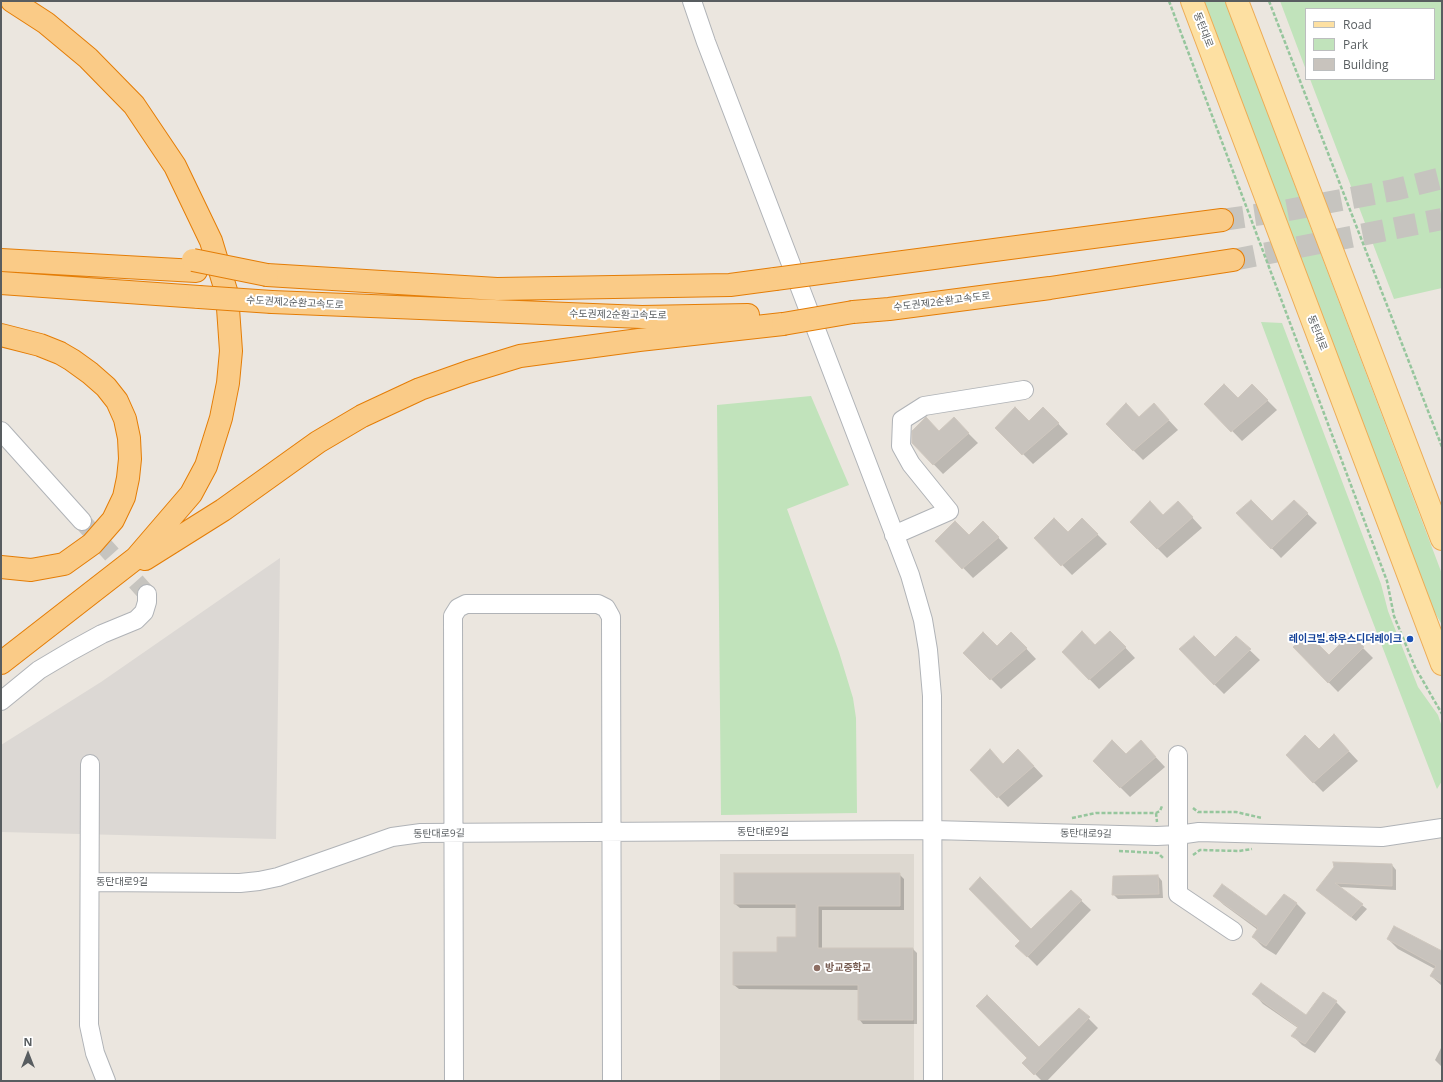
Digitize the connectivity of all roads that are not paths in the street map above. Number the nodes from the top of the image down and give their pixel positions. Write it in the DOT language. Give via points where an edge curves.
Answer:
graph roads {
  1 [pos="12,1"];
  2 [pos="692,1"];
  3 [pos="1192,1"];
  4 [pos="1237,1"];
  5 [pos="1222,220"];
  6 [pos="1,246"];
  7 [pos="42,256"];
  8 [pos="1,260"];
  9 [pos="1233,260"];
  10 [pos="1,283"];
  11 [pos="783,319"];
  12 [pos="7,336"];
  13 [pos="1024,390"];
  14 [pos="1,431"];
  15 [pos="82,520"];
  16 [pos="894,535"];
  17 [pos="1442,539"];
  18 [pos="1,567"];
  19 [pos="89,594"];
  20 [pos="147,594"];
  21 [pos="1,663"];
  22 [pos="1442,664"];
  23 [pos="1,701"];
  24 [pos="1178,755"];
  25 [pos="90,764"];
  26 [pos="1442,828"];
  27 [pos="933,830"];
  28 [pos="454,833"];
  29 [pos="612,833"];
  30 [pos="1178,835"];
  31 [pos="90,882"];
  32 [pos="1233,931"];
  33 [pos="106,1081"];
  34 [pos="454,1081"];
  35 [pos="612,1081"];
  36 [pos="933,1081"];
  1 -- 19 [label="highway" via="46,23 88,58 134,105 175,166 211,241 227,294 230,344 228,383 221,418 206,466 191,494 136,558"];
  2 -- 16 [label="street"];
  3 -- 22 [label="main road, 동탄대로"];
  4 -- 17 [label="main road"];
  5 -- 7 [label="highway, bridge" via="730,285 498,289 267,275 194,266 172,256"];
  6 -- 7 [label="highway"];
  7 -- 8 [label="highway"];
  9 -- 11 [label="highway, 수도권제2순환고속도로, bridge" via="1050,288 889,309"];
  10 -- 11 [label="highway, 수도권제2순환고속도로, bridge" via="272,302 642,317"];
  11 -- 19 [label="highway" via="520,356 420,389 362,416 318,442 223,510"];
  12 -- 18 [label="highway" via="60,353 106,387 117,401 125,418 130,459 124,497 113,520 92,544 64,564 31,570"];
  13 -- 16 [label="street" via="924,406 902,420 901,446 911,464 949,511"];
  14 -- 15 [label="street"];
  16 -- 27 [label="street" via="921,612 928,650 932,696"];
  19 -- 21 [label="highway"];
  20 -- 23 [label="street" via="144,612 136,620 102,634 39,670"];
  24 -- 30 [label="street"];
  25 -- 31 [label="street"];
  26 -- 30 [label="street, 동탄대로9길" via="1382,837 1199,832"];
  27 -- 29 [label="street, 동탄대로9길"];
  27 -- 30 [label="street, 동탄대로9길"];
  27 -- 36 [label="street"];
  28 -- 29 [label="street, 동탄대로9길"];
  28 -- 29 [label="street" via="453,616 458,608 466,604 598,604 606,608 611,618"];
  28 -- 31 [label="street, 동탄대로9길" via="421,833 392,837 278,877 253,882"];
  28 -- 34 [label="street"];
  29 -- 35 [label="street"];
  30 -- 32 [label="street" via="1178,894"];
  31 -- 33 [label="street" via="89,1025 95,1053"];
}
